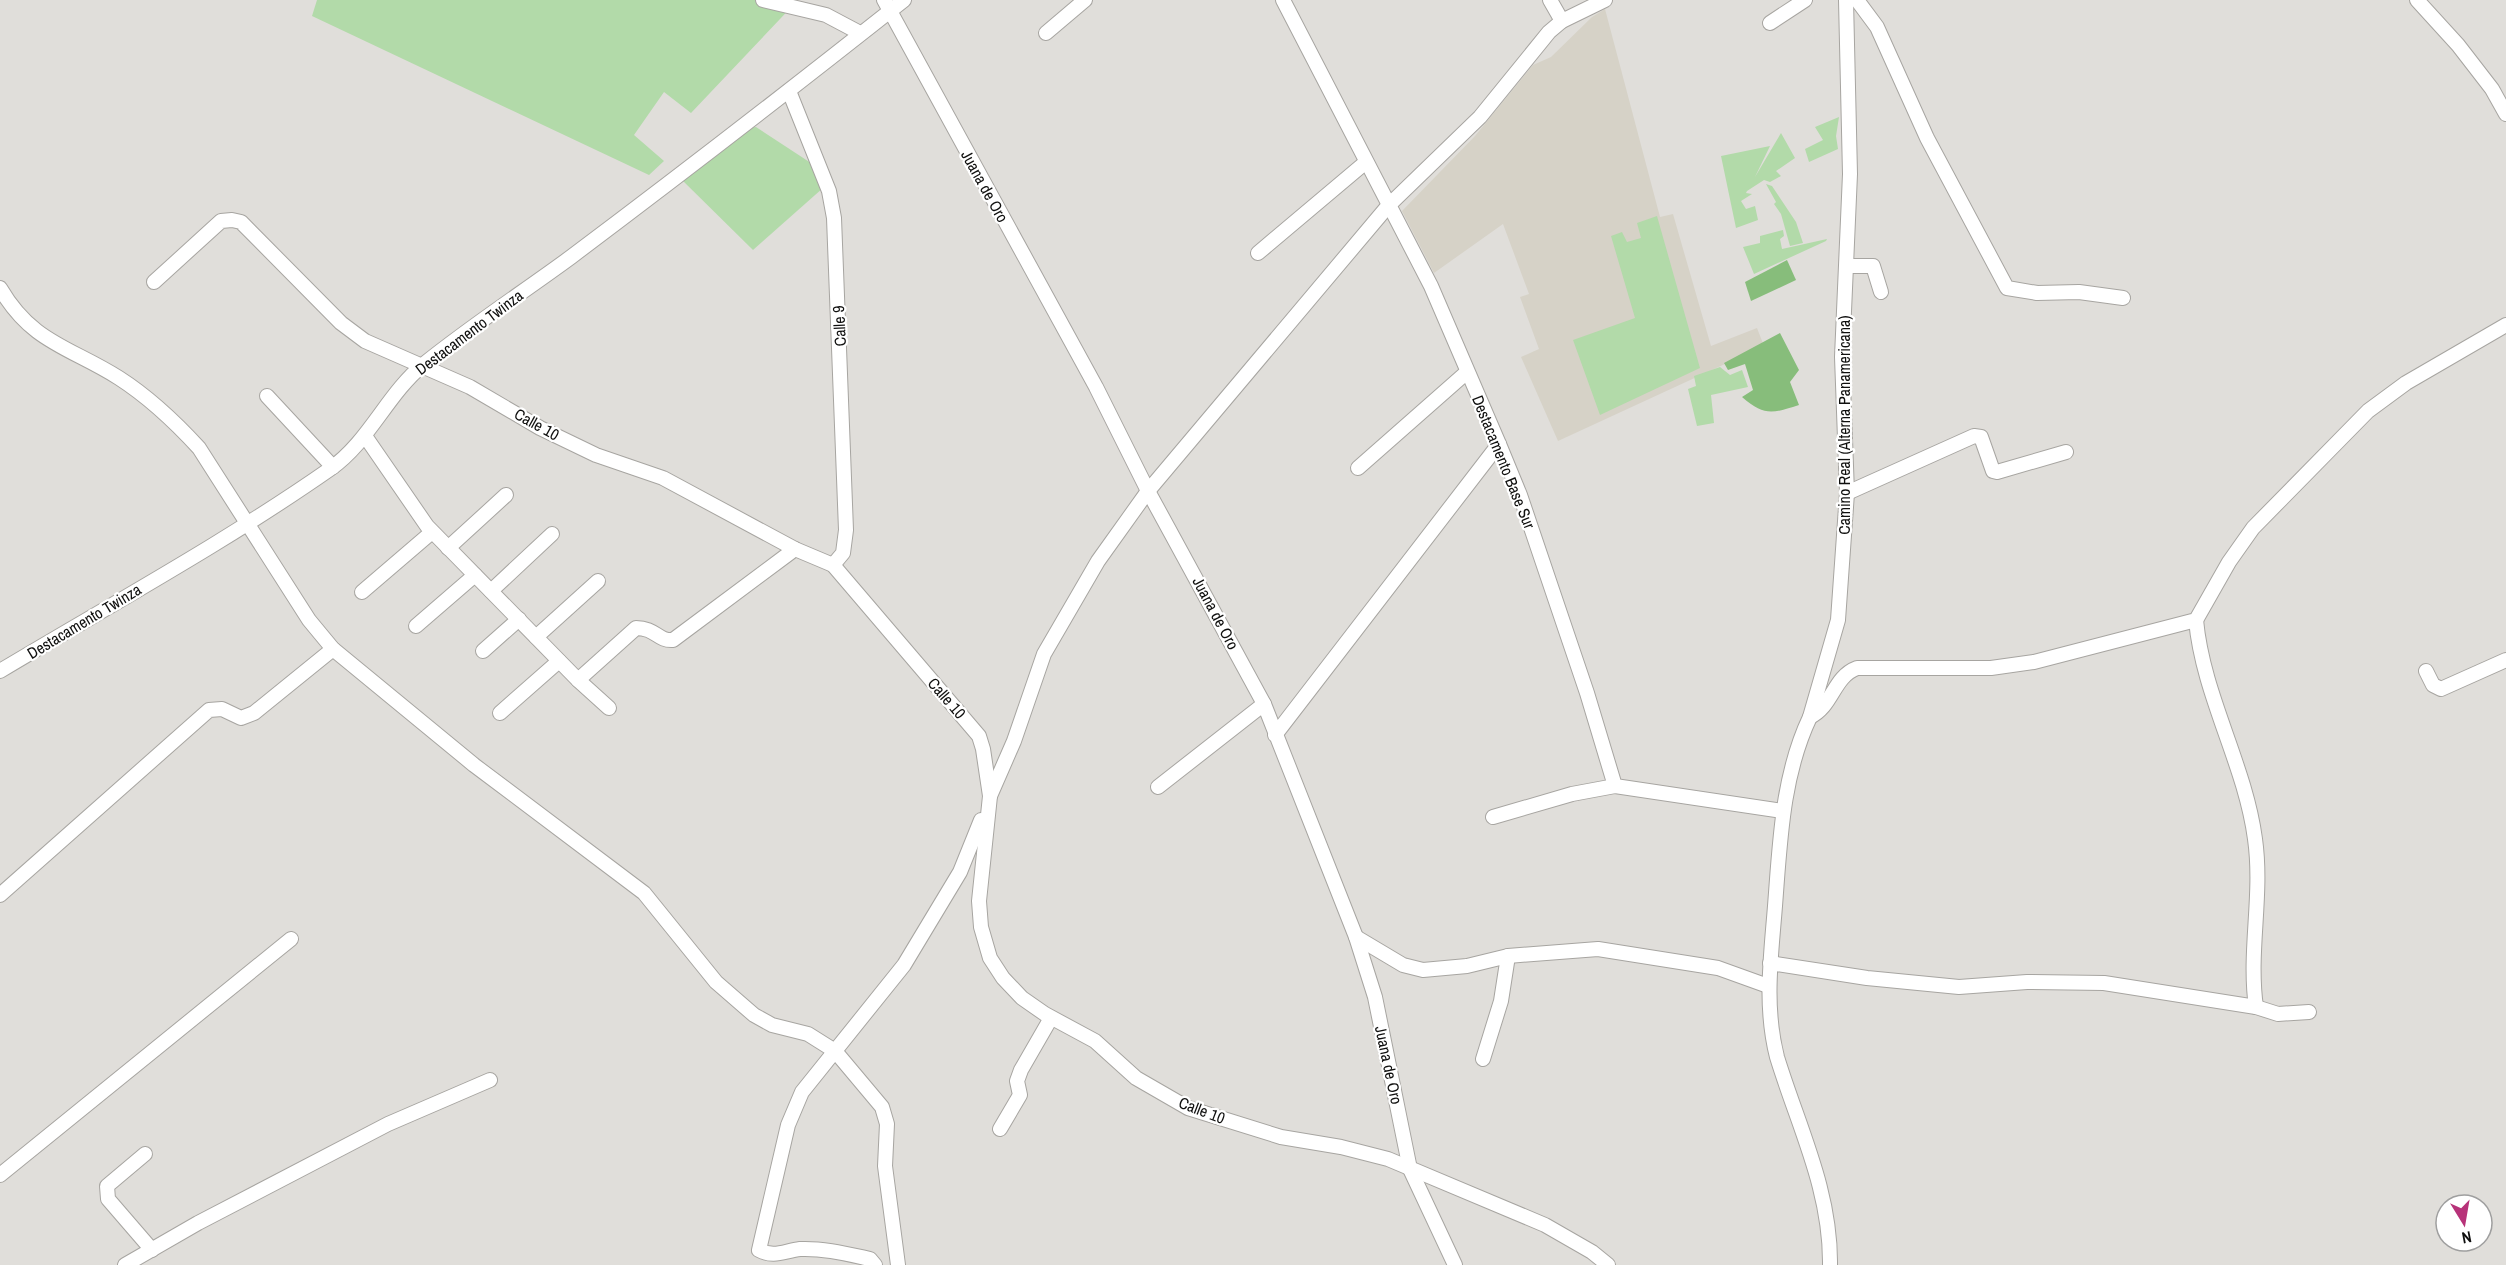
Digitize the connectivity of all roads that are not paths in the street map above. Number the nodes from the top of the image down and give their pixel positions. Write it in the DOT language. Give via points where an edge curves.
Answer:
graph roads {
  1 [pos="763,0"];
  2 [pos="904,0"];
  3 [pos="1085,0"];
  4 [pos="1550,0"];
  5 [pos="1605,0"];
  6 [pos="1805,0"];
  7 [pos="1846,0"];
  8 [pos="1857,0"];
  9 [pos="2417,0"];
  10 [pos="1285,1"];
  11 [pos="887,5"];
  12 [pos="1562,21"];
  13 [pos="1770,23"];
  14 [pos="860,33"];
  15 [pos="1046,33"];
  16 [pos="789,91"];
  17 [pos="2506,114"];
  18 [pos="1366,162"];
  19 [pos="1388,206"];
  20 [pos="1258,253"];
  21 [pos="1846,266"];
  22 [pos="154,282"];
  23 [pos="0,288"];
  24 [pos="1881,292"];
  25 [pos="2123,298"];
  26 [pos="2506,325"];
  27 [pos="423,364"];
  28 [pos="1467,372"];
  29 [pos="267,396"];
  30 [pos="365,436"];
  31 [pos="1499,444"];
  32 [pos="2066,452"];
  33 [pos="333,467"];
  34 [pos="1358,468"];
  35 [pos="1148,491"];
  36 [pos="1846,493"];
  37 [pos="506,495"];
  38 [pos="247,522"];
  39 [pos="432,532"];
  40 [pos="552,534"];
  41 [pos="448,548"];
  42 [pos="795,549"];
  43 [pos="832,565"];
  44 [pos="475,575"];
  45 [pos="598,581"];
  46 [pos="491,591"];
  47 [pos="362,592"];
  48 [pos="519,620"];
  49 [pos="2196,620"];
  50 [pos="416,626"];
  51 [pos="536,637"];
  52 [pos="333,649"];
  53 [pos="483,651"];
  54 [pos="2506,660"];
  55 [pos="559,661"];
  56 [pos="0,670"];
  57 [pos="2426,670"];
  58 [pos="578,680"];
  59 [pos="1264,704"];
  60 [pos="609,708"];
  61 [pos="500,713"];
  62 [pos="1810,717"];
  63 [pos="1275,735"];
  64 [pos="1615,786"];
  65 [pos="1158,787"];
  66 [pos="990,796"];
  67 [pos="1782,811"];
  68 [pos="1493,817"];
  69 [pos="0,895"];
  70 [pos="1356,937"];
  71 [pos="291,939"];
  72 [pos="1508,957"];
  73 [pos="1770,963"];
  74 [pos="1768,986"];
  75 [pos="2256,1007"];
  76 [pos="2310,1012"];
  77 [pos="1051,1017"];
  78 [pos="835,1050"];
  79 [pos="1483,1059"];
  80 [pos="490,1080"];
  81 [pos="1000,1130"];
  82 [pos="145,1154"];
  83 [pos="1410,1169"];
  84 [pos="0,1175"];
  85 [pos="152,1250"];
  86 [pos="834,1258"];
  87 [pos="771,1260"];
  88 [pos="125,1265"];
  89 [pos="874,1265"];
  90 [pos="898,1265"];
  91 [pos="1455,1265"];
  92 [pos="1608,1265"];
  93 [pos="1830,1265"];
  1 -- 14 [label="street" via="826,15"];
  2 -- 11 [label="street, Destacamento Twinza"];
  3 -- 15 [label="street"];
  4 -- 12 [label="street"];
  5 -- 12 [label="street"];
  6 -- 13 [label="street"];
  7 -- 21 [label="street, Camino Real (Alterna Panamericana)" via="1850,174"];
  8 -- 25 [label="street" via="1877,27 1927,138 2007,288"];
  9 -- 17 [label="street" via="2458,45"];
  10 -- 18 [label="street, Destacamento Base Sur"];
  11 -- 14 [label="street, Destacamento Twinza"];
  11 -- 35 [label="street, Juana de Oro"];
  12 -- 19 [label="street" via="1479,117"];
  14 -- 16 [label="street, Destacamento Twinza"];
  16 -- 27 [label="street, Destacamento Twinza"];
  16 -- 43 [label="street, Calle 9" via="829,191 834,218 846,530 843,553"];
  18 -- 19 [label="street, Destacamento Base Sur"];
  18 -- 20 [label="street"];
  19 -- 28 [label="street, Destacamento Base Sur" via="1431,286"];
  19 -- 35 [label="street"];
  21 -- 24 [label="street" via="1873,266"];
  21 -- 36 [label="street, Camino Real (Alterna Panamericana)" via="1842,357"];
  22 -- 27 [label="street, Calle 10" via="221,221 241,222 352,332"];
  23 -- 38 [label="street" via="28,326 120,379 181,428 199,448"];
  26 -- 49 [label="street" via="2406,383 2368,411 2253,528"];
  27 -- 30 [label="street, Destacamento Twinza" via="378,415"];
  27 -- 42 [label="street, Calle 10" via="540,428 586,450 663,478"];
  28 -- 31 [label="street, Destacamento Base Sur"];
  28 -- 34 [label="street"];
  29 -- 33 [label="street"];
  30 -- 33 [label="street, Destacamento Twinza"];
  30 -- 39 [label="street"];
  31 -- 63 [label="street"];
  31 -- 64 [label="street, Destacamento Base Sur" via="1520,495"];
  32 -- 36 [label="street" via="1996,472 1981,437 1974,436"];
  33 -- 38 [label="street, Destacamento Twinza"];
  35 -- 59 [label="street, Juana de Oro"];
  35 -- 66 [label="street" via="1098,561 1044,654"];
  36 -- 62 [label="street, Camino Real (Alterna Panamericana)" via="1838,620"];
  37 -- 41 [label="street"];
  38 -- 52 [label="street" via="309,620"];
  38 -- 56 [label="street, Destacamento Twinza"];
  39 -- 41 [label="street"];
  39 -- 47 [label="street"];
  40 -- 46 [label="street"];
  41 -- 44 [label="street"];
  42 -- 43 [label="street, Calle 10"];
  42 -- 58 [label="street" via="673,640 660,638 646,628 636,628"];
  43 -- 66 [label="street, Calle 10" via="979,736"];
  44 -- 46 [label="street"];
  44 -- 50 [label="street"];
  45 -- 51 [label="street"];
  46 -- 48 [label="street"];
  48 -- 51 [label="street"];
  48 -- 53 [label="street"];
  49 -- 62 [label="street" via="2013,665 1857,668 1841,678 1823,707"];
  49 -- 75 [label="street" via="2205,670 2249,805 2255,840 2259,879 2252,977"];
  51 -- 55 [label="street"];
  52 -- 69 [label="street" via="254,713 241,718 222,709 209,710"];
  52 -- 78 [label="street" via="474,765 644,893 716,982 754,1015 772,1025 808,1035"];
  54 -- 57 [label="street" via="2441,689 2433,685"];
  55 -- 58 [label="street"];
  55 -- 61 [label="street"];
  58 -- 60 [label="street"];
  59 -- 63 [label="street, Juana de Oro"];
  59 -- 65 [label="street"];
  62 -- 67 [label="street, Camino Real (Alterna Panamericana)"];
  63 -- 70 [label="street, Juana de Oro"];
  64 -- 67 [label="street"];
  64 -- 68 [label="street"];
  66 -- 77 [label="street, Calle 10" via="979,901 984,942 1003,978 1022,998"];
  66 -- 78 [label="street" via="960,872 910,954"];
  67 -- 73 [label="street, Camino Real (Alterna Panamericana)"];
  70 -- 72 [label="street" via="1403,965 1423,970"];
  70 -- 83 [label="street, Juana de Oro" via="1375,997"];
  71 -- 84 [label="street"];
  72 -- 74 [label="street" via="1598,949 1718,968"];
  72 -- 79 [label="street" via="1501,1001"];
  73 -- 74 [label="street, Camino Real (Alterna Panamericana)"];
  73 -- 75 [label="street" via="1959,987 2027,982 2104,983"];
  74 -- 93 [label="street, Camino Real (Alterna Panamericana)" via="1777,1057 1820,1181 1827,1214"];
  75 -- 76 [label="street" via="2278,1014"];
  77 -- 81 [label="street" via="1021,1070 1017,1081 1020,1095"];
  77 -- 83 [label="street, Calle 10" via="1095,1041 1136,1078 1188,1108 1281,1137 1388,1159"];
  78 -- 87 [label="street" via="802,1092 788,1125 759,1250"];
  78 -- 90 [label="street" via="886,1116 885,1166"];
  80 -- 85 [label="street" via="388,1124"];
  82 -- 85 [label="street" via="107,1186 106,1193"];
  83 -- 91 [label="street, Juana de Oro"];
  83 -- 92 [label="street, Calle 10" via="1545,1226"];
  85 -- 88 [label="street"];
  86 -- 87 [label="street" via="798,1250"];
  86 -- 89 [label="street" via="870,1259"];
}
